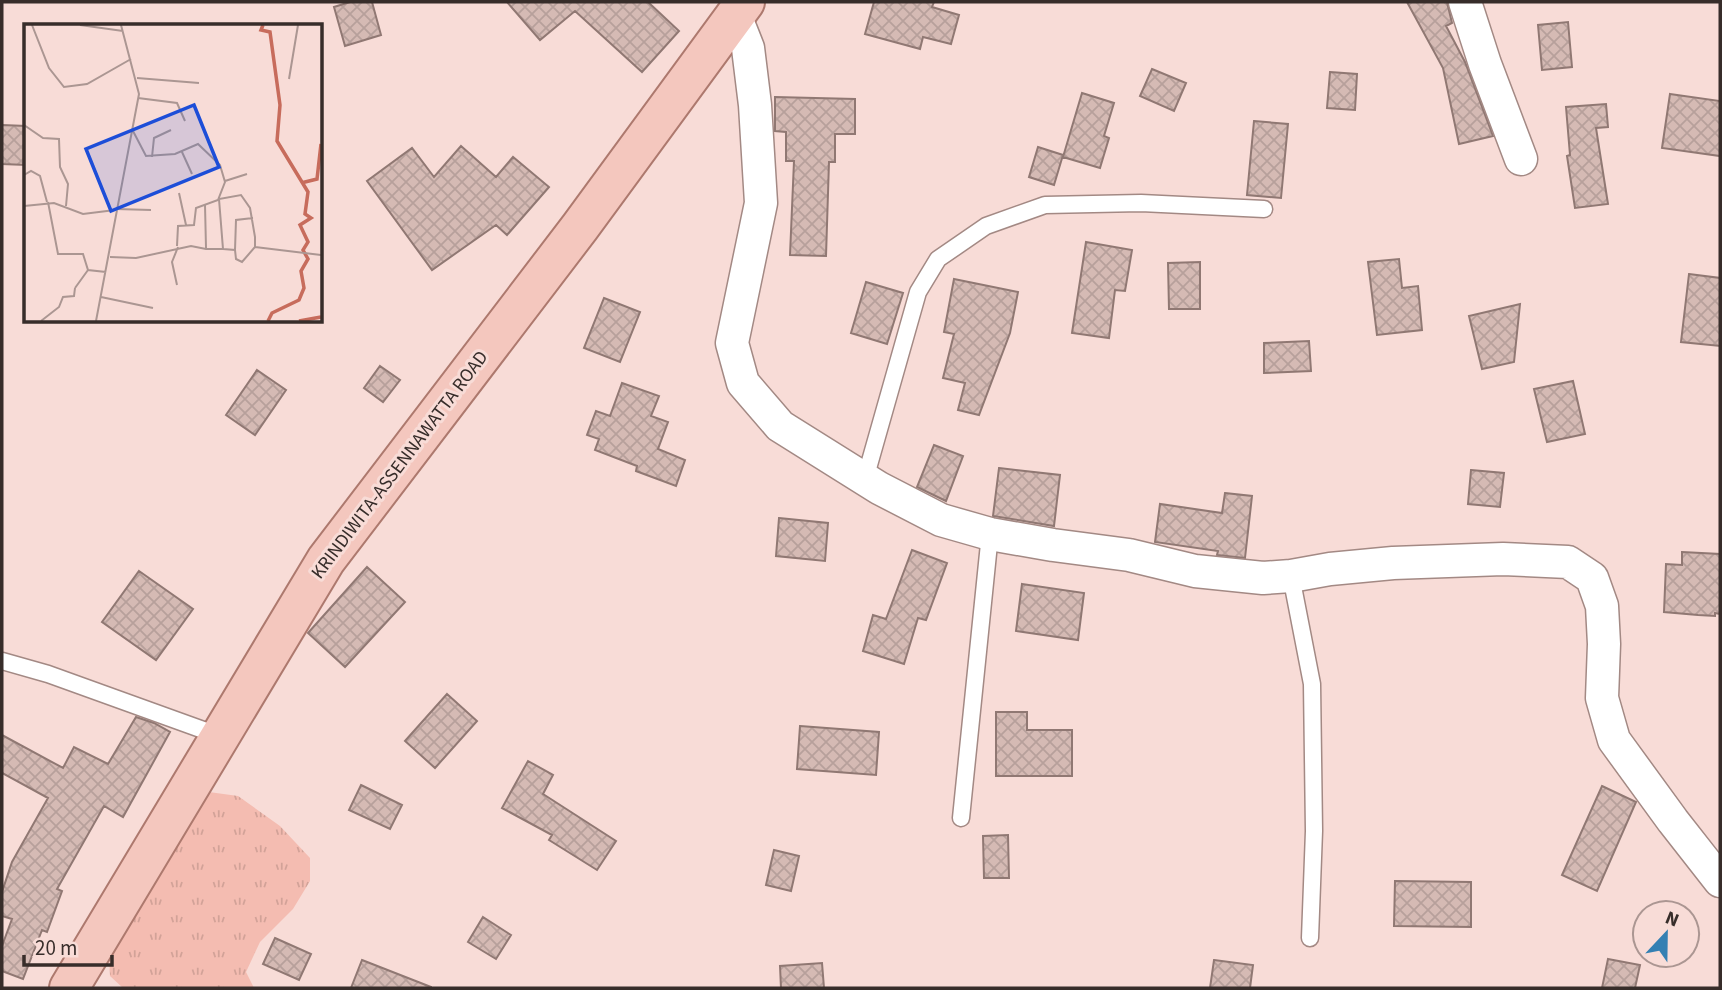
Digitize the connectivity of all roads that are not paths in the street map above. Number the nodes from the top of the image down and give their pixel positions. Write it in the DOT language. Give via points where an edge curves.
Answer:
graph roads {
  1 [pos="1465,2"];
  2 [pos="740,8"];
  3 [pos="1521,159"];
  4 [pos="1264,209"];
  5 [pos="865,479"];
  6 [pos="990,534"];
  7 [pos="1292,576"];
  8 [pos="2,661"];
  9 [pos="220,736"];
  10 [pos="961,818"];
  11 [pos="1720,881"];
  12 [pos="1310,938"];
  13 [pos="69,988"];
  1 -- 3 [label="street"];
  2 -- 5 [label="street" via="755,105 761,203 732,344 743,383 780,426"];
  2 -- 9 [label="main road, KRINDIWITA-ASSENNAWATTA ROAD" via="580,227 326,559"];
  4 -- 5 [label="lane" via="1141,203 1045,205 986,226 938,258 918,292"];
  5 -- 6 [label="street" via="942,520"];
  6 -- 7 [label="street" via="1129,555 1195,571"];
  6 -- 10 [label="lane"];
  7 -- 11 [label="street" via="1393,563 1568,562 1591,579 1602,606 1602,698 1614,740"];
  7 -- 12 [label="lane" via="1312,684"];
  8 -- 9 [label="lane"];
  9 -- 13 [label="main road, KRINDIWITA-ASSENNAWATTA ROAD"];
}
